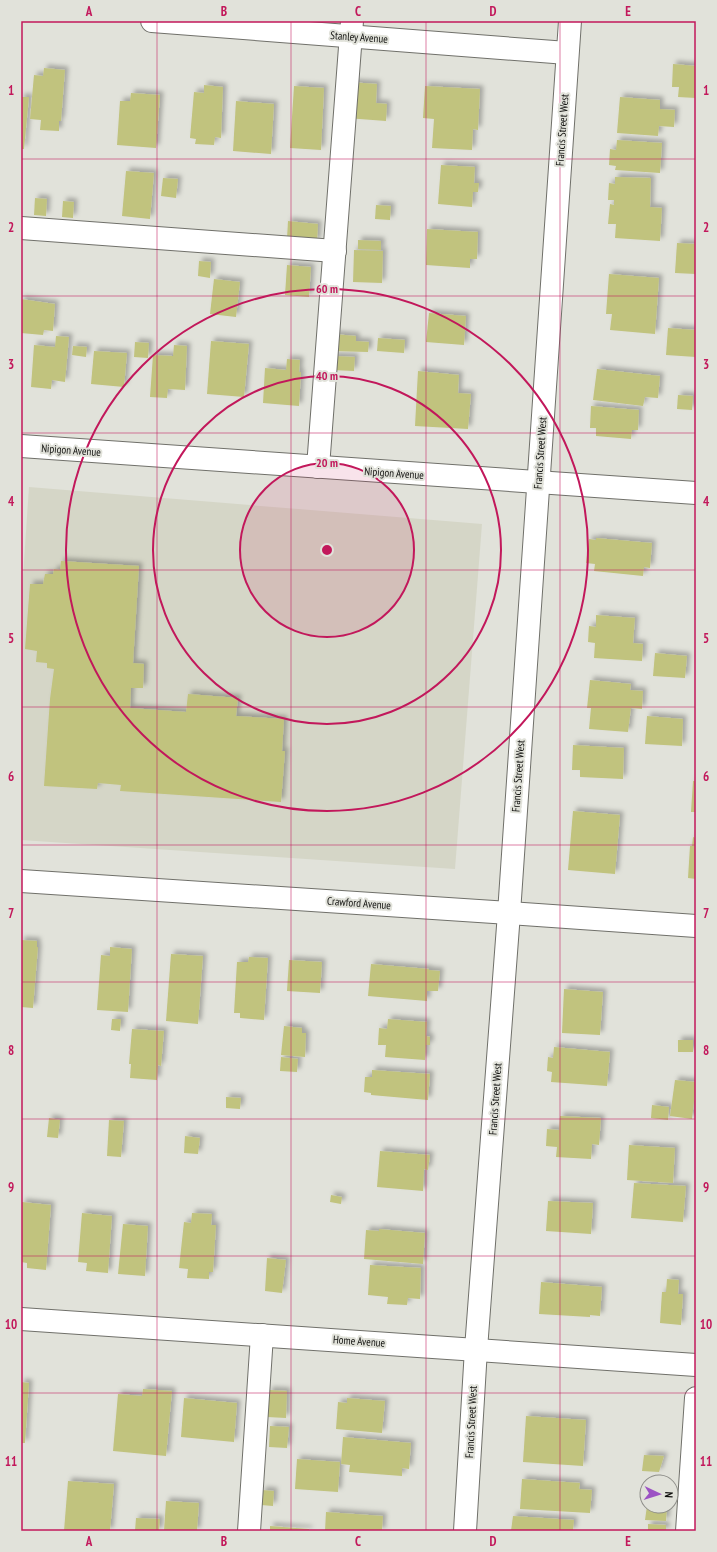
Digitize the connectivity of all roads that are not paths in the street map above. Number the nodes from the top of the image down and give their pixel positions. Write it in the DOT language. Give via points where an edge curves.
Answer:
graph roads {
  1 [pos="152,21"];
  2 [pos="570,21"];
  3 [pos="352,29"];
  4 [pos="567,53"];
  5 [pos="21,228"];
  6 [pos="335,251"];
  7 [pos="21,446"];
  8 [pos="318,467"];
  9 [pos="538,483"];
  10 [pos="696,493"];
  11 [pos="21,881"];
  12 [pos="509,912"];
  13 [pos="696,926"];
  14 [pos="21,1319"];
  15 [pos="262,1335"];
  16 [pos="476,1349"];
  17 [pos="696,1365"];
  18 [pos="696,1398"];
  19 [pos="249,1531"];
  20 [pos="465,1531"];
  21 [pos="687,1531"];
  1 -- 3 [label="street, Stanley Avenue"];
  2 -- 4 [label="street, Francis Street West"];
  3 -- 4 [label="street, Stanley Avenue"];
  3 -- 6 [label="street"];
  4 -- 9 [label="street, Francis Street West"];
  5 -- 6 [label="street"];
  6 -- 8 [label="street"];
  7 -- 8 [label="street, Nipigon Avenue"];
  8 -- 9 [label="street, Nipigon Avenue"];
  9 -- 10 [label="street, Nipigon Avenue"];
  9 -- 12 [label="street, Francis Street West"];
  11 -- 12 [label="street, Crawford Avenue"];
  12 -- 13 [label="street, Crawford Avenue"];
  12 -- 16 [label="street, Francis Street West"];
  14 -- 15 [label="street, Home Avenue"];
  15 -- 16 [label="street, Home Avenue"];
  15 -- 19 [label="street"];
  16 -- 17 [label="street, Home Avenue"];
  16 -- 20 [label="street, Francis Street West"];
  18 -- 21 [label="street"];
}
